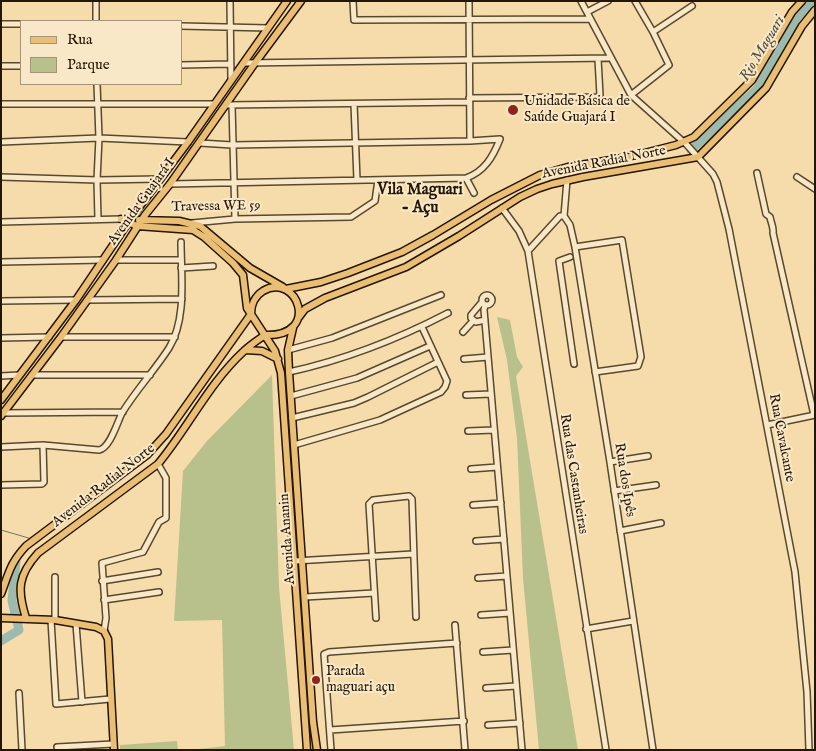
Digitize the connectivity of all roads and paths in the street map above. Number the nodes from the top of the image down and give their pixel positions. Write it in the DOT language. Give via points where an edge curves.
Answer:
graph roads {
  1 [pos="96,1"];
  2 [pos="230,1"];
  3 [pos="287,1"];
  4 [pos="301,1"];
  5 [pos="353,1"];
  6 [pos="469,1"];
  7 [pos="581,1"];
  8 [pos="608,1"];
  9 [pos="635,1"];
  10 [pos="802,1"];
  11 [pos="692,6"];
  12 [pos="815,10"];
  13 [pos="587,12"];
  14 [pos="470,19"];
  15 [pos="590,19"];
  16 [pos="96,20"];
  17 [pos="1,24"];
  18 [pos="20,24"];
  19 [pos="182,26"];
  20 [pos="230,28"];
  21 [pos="268,28"];
  22 [pos="653,32"];
  23 [pos="610,58"];
  24 [pos="598,59"];
  25 [pos="469,60"];
  26 [pos="244,63"];
  27 [pos="255,63"];
  28 [pos="230,64"];
  29 [pos="182,65"];
  30 [pos="1,66"];
  31 [pos="20,66"];
  32 [pos="231,80"];
  33 [pos="97,85"];
  34 [pos="630,95"];
  35 [pos="469,100"];
  36 [pos="98,103"];
  37 [pos="1,104"];
  38 [pos="214,104"];
  39 [pos="354,104"];
  40 [pos="229,105"];
  41 [pos="99,138"];
  42 [pos="470,141"];
  43 [pos="1,142"];
  44 [pos="188,142"];
  45 [pos="200,143"];
  46 [pos="354,143"];
  47 [pos="684,143"];
  48 [pos="232,145"];
  49 [pos="696,155"];
  50 [pos="757,173"];
  51 [pos="1,177"];
  52 [pos="797,177"];
  53 [pos="160,178"];
  54 [pos="466,178"];
  55 [pos="97,180"];
  56 [pos="357,180"];
  57 [pos="378,180"];
  58 [pos="567,180"];
  59 [pos="233,183"];
  60 [pos="170,184"];
  61 [pos="815,189"];
  62 [pos="474,192"];
  63 [pos="502,208"];
  64 [pos="564,216"];
  65 [pos="98,219"];
  66 [pos="120,219"];
  67 [pos="235,219"];
  68 [pos="129,221"];
  69 [pos="1,222"];
  70 [pos="139,223"];
  71 [pos="192,223"];
  72 [pos="181,242"];
  73 [pos="575,247"];
  74 [pos="528,252"];
  75 [pos="570,258"];
  76 [pos="104,260"];
  77 [pos="116,260"];
  78 [pos="181,260"];
  79 [pos="1,262"];
  80 [pos="212,266"];
  81 [pos="181,268"];
  82 [pos="288,291"];
  83 [pos="441,295"];
  84 [pos="182,299"];
  85 [pos="76,300"];
  86 [pos="87,300"];
  87 [pos="1,301"];
  88 [pos="448,313"];
  89 [pos="252,316"];
  90 [pos="298,317"];
  91 [pos="485,320"];
  92 [pos="473,321"];
  93 [pos="293,327"];
  94 [pos="422,327"];
  95 [pos="463,332"];
  96 [pos="264,334"];
  97 [pos="61,337"];
  98 [pos="175,337"];
  99 [pos="1,338"];
  100 [pos="48,338"];
  101 [pos="430,346"];
  102 [pos="244,350"];
  103 [pos="288,350"];
  104 [pos="488,357"];
  105 [pos="278,359"];
  106 [pos="464,359"];
  107 [pos="438,362"];
  108 [pos="574,364"];
  109 [pos="289,372"];
  110 [pos="595,372"];
  111 [pos="19,375"];
  112 [pos="32,375"];
  113 [pos="150,375"];
  114 [pos="1,376"];
  115 [pos="491,394"];
  116 [pos="291,396"];
  117 [pos="466,396"];
  118 [pos="1,400"];
  119 [pos="123,412"];
  120 [pos="2,414"];
  121 [pos="814,415"];
  122 [pos="292,418"];
  123 [pos="767,425"];
  124 [pos="494,430"];
  125 [pos="468,432"];
  126 [pos="43,445"];
  127 [pos="294,445"];
  128 [pos="1,447"];
  129 [pos="648,456"];
  130 [pos="610,462"];
  131 [pos="158,464"];
  132 [pos="498,467"];
  133 [pos="471,469"];
  134 [pos="656,485"];
  135 [pos="1,486"];
  136 [pos="614,491"];
  137 [pos="500,503"];
  138 [pos="473,505"];
  139 [pos="661,523"];
  140 [pos="620,530"];
  141 [pos="504,539"];
  142 [pos="476,541"];
  143 [pos="413,554"];
  144 [pos="372,556"];
  145 [pos="302,560"];
  146 [pos="294,561"];
  147 [pos="158,572"];
  148 [pos="507,576"];
  149 [pos="55,578"];
  150 [pos="478,578"];
  151 [pos="102,581"];
  152 [pos="159,592"];
  153 [pos="374,593"];
  154 [pos="1,594"];
  155 [pos="305,597"];
  156 [pos="104,600"];
  157 [pos="510,613"];
  158 [pos="481,615"];
  159 [pos="416,617"];
  160 [pos="1,618"];
  161 [pos="23,618"];
  162 [pos="376,618"];
  163 [pos="53,620"];
  164 [pos="633,621"];
  165 [pos="76,624"];
  166 [pos="455,625"];
  167 [pos="586,629"];
  168 [pos="104,631"];
  169 [pos="457,643"];
  170 [pos="513,650"];
  171 [pos="483,652"];
  172 [pos="516,686"];
  173 [pos="486,688"];
  174 [pos="20,693"];
  175 [pos="110,699"];
  176 [pos="82,702"];
  177 [pos="464,721"];
  178 [pos="520,723"];
  179 [pos="488,725"];
  180 [pos="330,730"];
  181 [pos="58,747"];
  182 [pos="114,747"];
  183 [pos="22,750"];
  184 [pos="307,750"];
  185 [pos="317,750"];
  186 [pos="331,750"];
  187 [pos="466,750"];
  188 [pos="522,750"];
  189 [pos="606,750"];
  190 [pos="653,750"];
  191 [pos="809,750"];
  1 -- 16 [label="street"];
  2 -- 20 [label="street"];
  3 -- 21 [label="main road, Avenida Guajará I"];
  4 -- 27 [label="main road, Avenida Guajará I"];
  5 -- 14 [label="street" via="354,20"];
  6 -- 14 [label="street"];
  7 -- 13 [label="street"];
  8 -- 13 [label="street"];
  9 -- 22 [label="street"];
  10 -- 47 [label="main road, Avenida Radial Norte" via="792,12 752,80"];
  11 -- 22 [label="street"];
  12 -- 49 [label="main road" via="766,88"];
  13 -- 15 [label="street"];
  14 -- 15 [label="street"];
  14 -- 25 [label="street"];
  15 -- 23 [label="street"];
  17 -- 18 [label="street"];
  19 -- 20 [label="street"];
  20 -- 21 [label="street"];
  20 -- 28 [label="street"];
  21 -- 26 [label="main road, Avenida Guajará I"];
  22 -- 34 [label="street" via="669,65"];
  23 -- 24 [label="street"];
  23 -- 34 [label="street"];
  24 -- 25 [label="street"];
  24 -- 35 [label="street" via="598,97"];
  25 -- 27 [label="street"];
  25 -- 35 [label="street"];
  26 -- 27 [label="street"];
  26 -- 32 [label="main road, Avenida Guajará I"];
  27 -- 40 [label="main road, Avenida Guajará I"];
  28 -- 29 [label="street"];
  28 -- 32 [label="street"];
  30 -- 31 [label="street"];
  32 -- 38 [label="main road, Avenida Guajará I"];
  33 -- 36 [label="street"];
  34 -- 47 [label="street, Rua Cavalcante"];
  35 -- 39 [label="street"];
  35 -- 42 [label="street"];
  36 -- 37 [label="street"];
  36 -- 38 [label="street"];
  36 -- 41 [label="street"];
  38 -- 44 [label="main road, Avenida Guajará I"];
  39 -- 40 [label="street"];
  39 -- 46 [label="street"];
  40 -- 45 [label="main road, Avenida Guajará I"];
  40 -- 48 [label="street"];
  41 -- 43 [label="street"];
  41 -- 44 [label="street"];
  41 -- 55 [label="street"];
  42 -- 46 [label="street"];
  42 -- 54 [label="street" via="500,139 481,171"];
  44 -- 53 [label="main road, Avenida Guajará I"];
  45 -- 48 [label="street"];
  45 -- 60 [label="main road, Avenida Guajará I"];
  46 -- 48 [label="street"];
  46 -- 56 [label="street"];
  47 -- 49 [label="street, Rua Cavalcante"];
  47 -- 82 [label="main road, Avenida Radial Norte" via="540,175 402,252"];
  48 -- 59 [label="street"];
  49 -- 58 [label="main road, Avenida Radial Norte"];
  49 -- 123 [label="street, Rua Cavalcante" via="717,182"];
  50 -- 121 [label="street" via="766,214 770,217"];
  51 -- 55 [label="street"];
  52 -- 61 [label="street"];
  53 -- 55 [label="street"];
  53 -- 68 [label="main road, Avenida Guajará I"];
  54 -- 57 [label="street"];
  54 -- 62 [label="street"];
  55 -- 65 [label="street"];
  56 -- 57 [label="street"];
  56 -- 59 [label="street"];
  57 -- 67 [label="street, Travessa WE 59" via="375,201 351,218"];
  58 -- 63 [label="main road, Avenida Radial Norte" via="537,189"];
  58 -- 64 [label="street"];
  59 -- 60 [label="street"];
  59 -- 67 [label="street"];
  60 -- 70 [label="main road, Avenida Guajará I"];
  63 -- 74 [label="street, Rua das Castanheiras" via="520,231"];
  63 -- 90 [label="main road, Avenida Radial Norte" via="406,267 325,298"];
  64 -- 73 [label="street, Rua dos Ipês" via="570,225"];
  64 -- 74 [label="street" via="560,216"];
  65 -- 66 [label="street"];
  65 -- 69 [label="street"];
  66 -- 68 [label="main road"];
  67 -- 71 [label="street, Travessa WE 59"];
  68 -- 70 [label="main road"];
  68 -- 76 [label="main road, Avenida Guajará I"];
  70 -- 71 [label="main road, Travessa WE 59"];
  70 -- 77 [label="main road, Avenida Guajará I"];
  70 -- 89 [label="main road" via="193,230 204,237 238,268 247,308"];
  71 -- 82 [label="main road" via="207,231 250,268"];
  72 -- 78 [label="street"];
  73 -- 110 [label="street, Rua dos Ipês"];
  73 -- 110 [label="street" via="622,240 641,355 638,366"];
  74 -- 167 [label="street, Rua das Castanheiras"];
  75 -- 108 [label="street" via="558,261"];
  76 -- 79 [label="street"];
  76 -- 85 [label="main road, Avenida Guajará I"];
  77 -- 78 [label="street"];
  77 -- 86 [label="main road, Avenida Guajará I"];
  78 -- 81 [label="street"];
  80 -- 81 [label="street"];
  81 -- 84 [label="street"];
  82 -- 89 [label="main road" via="273,288 261,292 253,302"];
  82 -- 90 [label="main road" via="299,308"];
  83 -- 103 [label="street" via="332,338"];
  84 -- 86 [label="street"];
  84 -- 98 [label="street"];
  85 -- 87 [label="street"];
  85 -- 100 [label="main road, Avenida Guajará I"];
  86 -- 97 [label="main road, Avenida Guajará I"];
  88 -- 94 [label="street"];
  89 -- 96 [label="main road"];
  89 -- 154 [label="main road, Avenida Radial Norte" via="148,455 26,546 13,561"];
  90 -- 93 [label="main road"];
  91 -- 92 [label="street"];
  91 -- 92 [label="street" via="484,304 472,315"];
  91 -- 104 [label="street"];
  92 -- 95 [label="street"];
  93 -- 96 [label="main road" via="282,335"];
  93 -- 103 [label="main road, Avenida Ananin"];
  94 -- 101 [label="street"];
  94 -- 109 [label="street" via="336,361"];
  96 -- 102 [label="main road, Avenida Radial Norte"];
  96 -- 105 [label="main road, Avenida Ananin"];
  97 -- 98 [label="street"];
  97 -- 112 [label="main road, Avenida Guajará I"];
  98 -- 113 [label="street"];
  99 -- 100 [label="street"];
  100 -- 111 [label="main road, Avenida Guajará I"];
  101 -- 107 [label="street"];
  101 -- 116 [label="street" via="357,378"];
  102 -- 105 [label="main road" via="262,351"];
  102 -- 131 [label="main road, Avenida Radial Norte"];
  103 -- 109 [label="main road, Avenida Ananin"];
  104 -- 106 [label="street"];
  104 -- 115 [label="street"];
  105 -- 146 [label="main road, Avenida Ananin"];
  107 -- 122 [label="street" via="368,397"];
  107 -- 127 [label="street" via="447,381 441,392 380,420"];
  109 -- 116 [label="main road, Avenida Ananin"];
  110 -- 130 [label="street, Rua dos Ipês"];
  111 -- 114 [label="street"];
  111 -- 118 [label="main road, Avenida Guajará I"];
  112 -- 113 [label="street"];
  112 -- 120 [label="main road, Avenida Guajará I"];
  113 -- 119 [label="street"];
  115 -- 117 [label="street"];
  115 -- 124 [label="street"];
  116 -- 122 [label="main road, Avenida Ananin"];
  119 -- 120 [label="street"];
  119 -- 126 [label="street" via="104,449"];
  121 -- 123 [label="street"];
  122 -- 127 [label="main road, Avenida Ananin"];
  123 -- 191 [label="street, Rua Cavalcante" via="795,572 807,692"];
  124 -- 125 [label="street"];
  124 -- 132 [label="street"];
  126 -- 128 [label="street"];
  126 -- 135 [label="street" via="44,482"];
  127 -- 145 [label="main road, Avenida Ananin"];
  129 -- 130 [label="street"];
  130 -- 136 [label="street, Rua dos Ipês"];
  131 -- 151 [label="street" via="166,478 166,518 159,522 143,552 102,563"];
  131 -- 161 [label="main road, Avenida Radial Norte" via="38,553 27,565 20,585"];
  132 -- 133 [label="street"];
  132 -- 137 [label="street"];
  134 -- 136 [label="street"];
  136 -- 140 [label="street, Rua dos Ipês"];
  137 -- 138 [label="street"];
  137 -- 141 [label="street"];
  139 -- 140 [label="street"];
  140 -- 164 [label="street, Rua dos Ipês"];
  141 -- 142 [label="street"];
  141 -- 148 [label="street"];
  143 -- 144 [label="street"];
  143 -- 144 [label="street" via="410,496 373,500 369,504"];
  143 -- 159 [label="street"];
  144 -- 145 [label="street"];
  144 -- 153 [label="street"];
  145 -- 146 [label="street"];
  145 -- 155 [label="main road, Avenida Ananin"];
  146 -- 184 [label="main road, Avenida Ananin"];
  147 -- 151 [label="street"];
  148 -- 150 [label="street"];
  148 -- 157 [label="street"];
  149 -- 163 [label="street"];
  151 -- 156 [label="street"];
  152 -- 156 [label="street"];
  153 -- 155 [label="street"];
  153 -- 162 [label="street"];
  155 -- 185 [label="main road, Avenida Ananin"];
  156 -- 168 [label="street"];
  157 -- 158 [label="street"];
  157 -- 170 [label="street"];
  160 -- 161 [label="main road"];
  161 -- 163 [label="main road"];
  163 -- 165 [label="main road"];
  163 -- 176 [label="street" via="56,704"];
  164 -- 167 [label="street"];
  164 -- 190 [label="street, Rua dos Ipês"];
  165 -- 168 [label="main road"];
  165 -- 176 [label="street"];
  166 -- 169 [label="street"];
  167 -- 189 [label="street, Rua das Castanheiras"];
  168 -- 175 [label="main road" via="108,639"];
  169 -- 177 [label="street"];
  169 -- 180 [label="street" via="324,654"];
  170 -- 171 [label="street"];
  170 -- 172 [label="street"];
  172 -- 173 [label="street"];
  172 -- 178 [label="street"];
  174 -- 183 [label="street"];
  175 -- 176 [label="street"];
  175 -- 182 [label="main road"];
  177 -- 180 [label="street"];
  177 -- 187 [label="street"];
  178 -- 179 [label="street"];
  178 -- 188 [label="street"];
  180 -- 186 [label="street"];
  181 -- 182 [label="street"];
}
